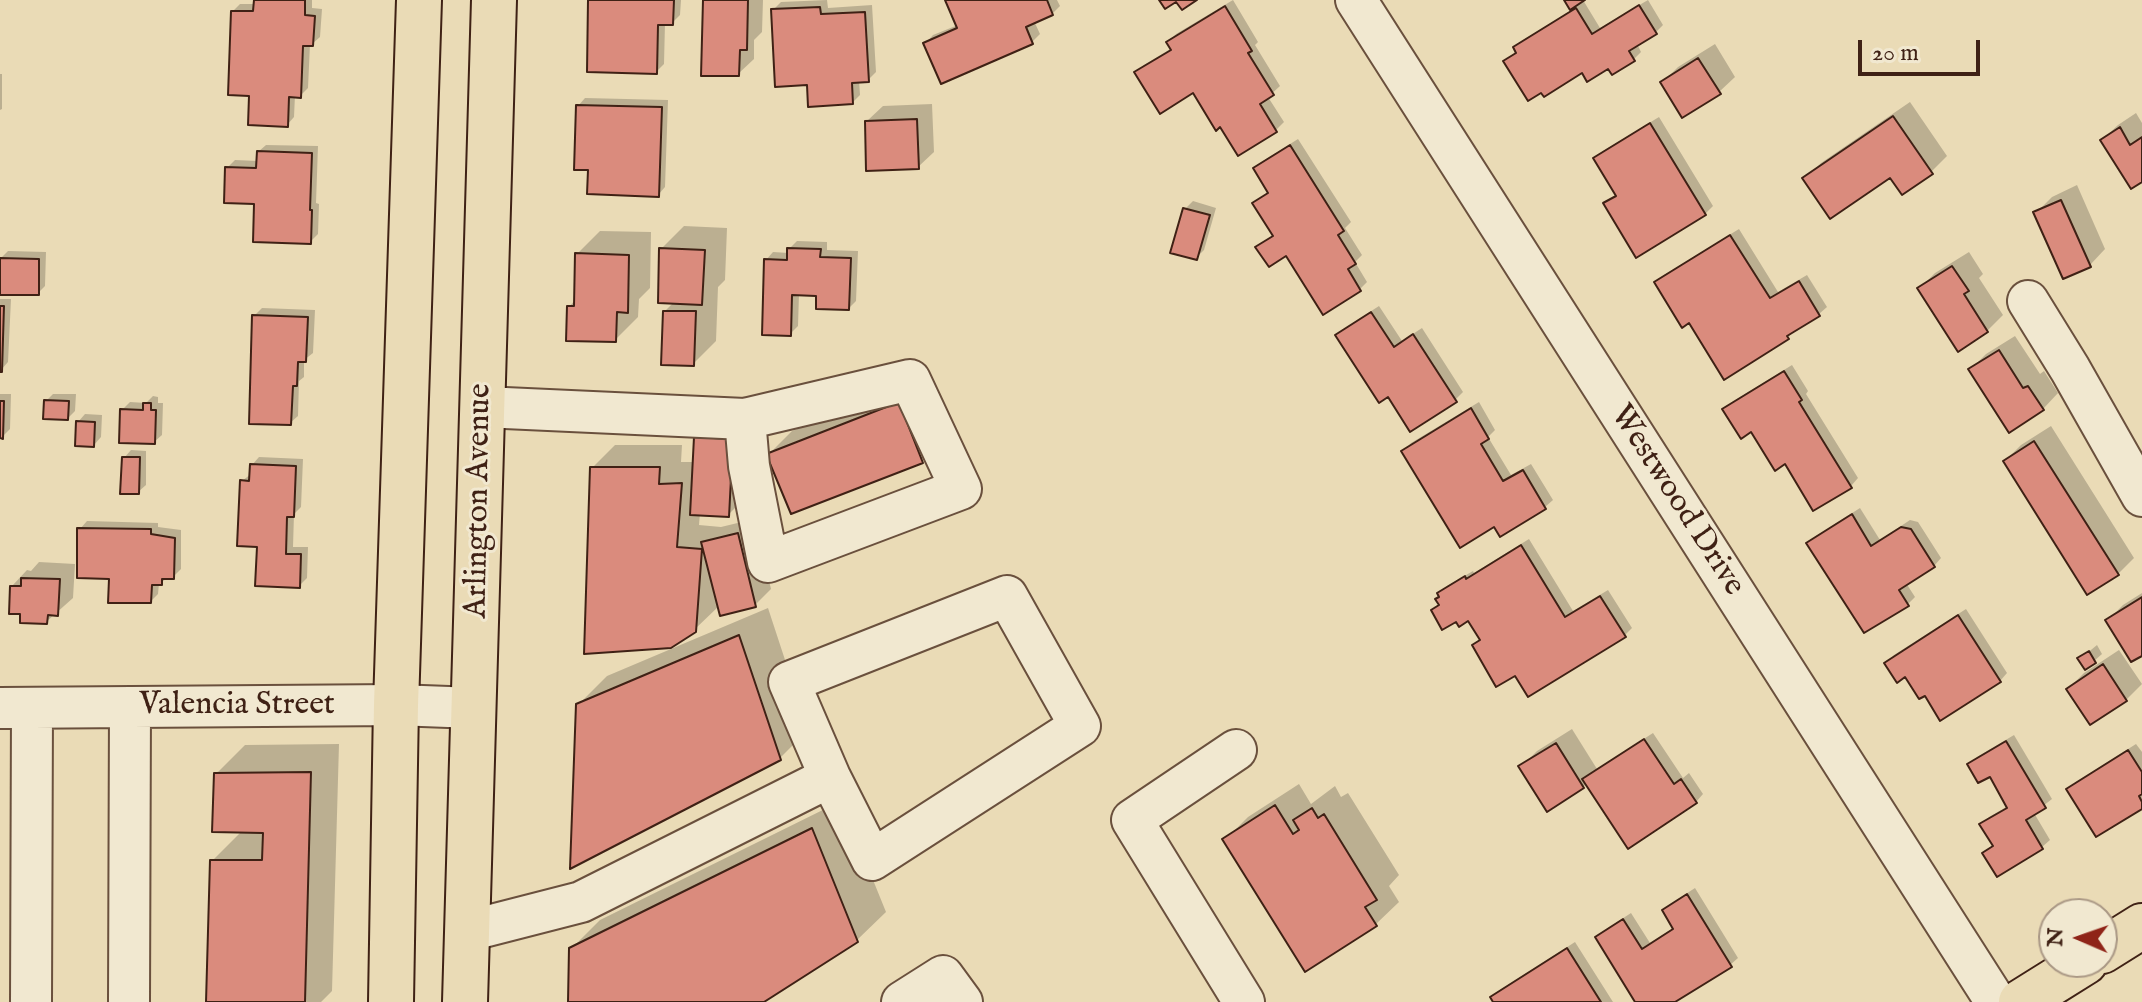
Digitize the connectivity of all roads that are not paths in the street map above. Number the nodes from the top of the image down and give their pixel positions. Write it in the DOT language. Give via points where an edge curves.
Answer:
graph roads {
  1 [pos="419,0"];
  2 [pos="494,0"];
  3 [pos="1356,0"];
  4 [pos="2028,301"];
  5 [pos="483,407"];
  6 [pos="745,419"];
  7 [pos="2142,496"];
  8 [pos="396,705"];
  9 [pos="130,707"];
  10 [pos="16,708"];
  11 [pos="475,708"];
  12 [pos="1236,750"];
  13 [pos="830,777"];
  14 [pos="2142,926"];
  15 [pos="468,931"];
  16 [pos="2118,941"];
  17 [pos="2059,978"];
  18 [pos="31,1002"];
  19 [pos="129,1002"];
  20 [pos="391,1002"];
  21 [pos="465,1002"];
  22 [pos="902,1002"];
  23 [pos="962,1002"];
  24 [pos="1244,1002"];
  25 [pos="1996,1002"];
  26 [pos="2021,1002"];
  1 -- 8 [label="main road"];
  2 -- 5 [label="main road, Arlington Avenue"];
  3 -- 25 [label="street, Westwood Drive"];
  4 -- 7 [label="street"];
  5 -- 6 [label="street"];
  5 -- 11 [label="main road, Arlington Avenue"];
  6 -- 6 [label="street" via="910,380 961,489 768,562"];
  8 -- 9 [label="street, Valencia Street"];
  8 -- 11 [label="street, Valencia Street"];
  8 -- 20 [label="main road"];
  9 -- 10 [label="street, Valencia Street"];
  9 -- 19 [label="street"];
  10 -- 18 [label="street"];
  11 -- 15 [label="main road, Arlington Avenue"];
  12 -- 24 [label="street" via="1132,820"];
  13 -- 13 [label="street" via="789,682 1007,596 1080,726 872,860"];
  13 -- 15 [label="street" via="581,902"];
  14 -- 16 [label="main road"];
  15 -- 21 [label="main road, Arlington Avenue"];
  17 -- 26 [label="main road"];
  22 -- 23 [label="street" via="943,976"];
}
